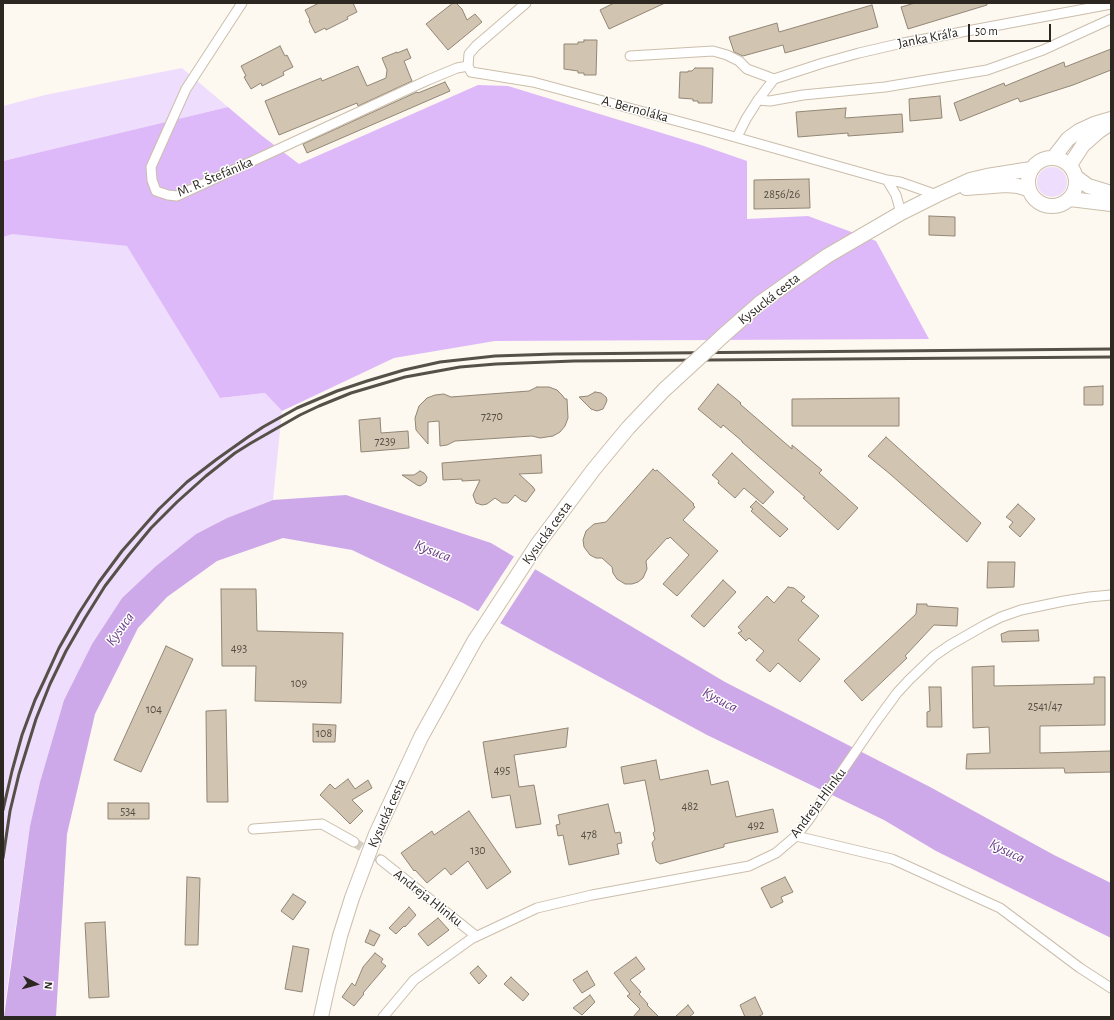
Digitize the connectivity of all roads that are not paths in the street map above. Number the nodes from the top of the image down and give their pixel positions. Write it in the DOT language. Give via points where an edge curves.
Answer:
graph roads {
  1 [pos="242,3"];
  2 [pos="526,3"];
  3 [pos="1111,4"];
  4 [pos="1111,19"];
  5 [pos="630,56"];
  6 [pos="468,66"];
  7 [pos="774,79"];
  8 [pos="758,100"];
  9 [pos="1111,120"];
  10 [pos="1111,123"];
  11 [pos="737,137"];
  12 [pos="1054,157"];
  13 [pos="1031,169"];
  14 [pos="1073,171"];
  15 [pos="887,180"];
  16 [pos="952,189"];
  17 [pos="1028,189"];
  18 [pos="1111,193"];
  19 [pos="937,195"];
  20 [pos="1070,199"];
  21 [pos="1111,204"];
  22 [pos="901,213"];
  23 [pos="1111,595"];
  24 [pos="253,829"];
  25 [pos="796,836"];
  26 [pos="354,842"];
  27 [pos="381,860"];
  28 [pos="476,936"];
  29 [pos="1111,988"];
  30 [pos="321,1017"];
  31 [pos="383,1017"];
  1 -- 6 [label="street, M. R. Štefánika" via="186,88 151,167 156,191 177,196 428,80"];
  2 -- 6 [label="street" via="476,46 469,54"];
  3 -- 7 [label="street, Janka Kráľa" via="898,44 830,61"];
  4 -- 8 [label="street" via="1043,50 988,70 885,87 770,101"];
  5 -- 7 [label="street" via="713,51 727,55 747,68"];
  6 -- 11 [label="street, A. Bernoláka" via="471,72 533,82"];
  7 -- 8 [label="street"];
  8 -- 11 [label="street"];
  9 -- 12 [label="main road" via="1079,131 1068,139"];
  10 -- 14 [label="main road" via="1083,145"];
  11 -- 15 [label="street, A. Bernoláka"];
  12 -- 13 [label="main road, Kysucká cesta" via="1041,160"];
  12 -- 14 [label="main road" via="1062,160"];
  13 -- 16 [label="main road, Kysucká cesta" via="970,180"];
  13 -- 17 [label="main road" via="1027,179"];
  14 -- 18 [label="main road" via="1088,186"];
  14 -- 20 [label="main road" via="1076,184"];
  15 -- 19 [label="street, A. Bernoláka"];
  15 -- 22 [label="street" via="896,195"];
  16 -- 17 [label="main road, Kysucká cesta" via="1006,186"];
  16 -- 19 [label="main road, Kysucká cesta"];
  17 -- 20 [label="main road" via="1036,201 1050,207"];
  19 -- 22 [label="main road, Kysucká cesta"];
  20 -- 21 [label="main road"];
  22 -- 30 [label="main road, Kysucká cesta, bridge" via="791,280 726,333 664,390 628,428 546,533 475,640 421,737 376,834 352,898 342,928"];
  23 -- 25 [label="street, Andreja Hlinku" via="1021,610 1001,617 963,637 934,656 897,693"];
  24 -- 26 [label="street" via="322,824"];
  25 -- 28 [label="street, Andreja Hlinku" via="776,853 749,866 592,895 537,908"];
  25 -- 29 [label="street" via="892,859 1000,908"];
  27 -- 28 [label="street, Andreja Hlinku"];
  28 -- 31 [label="street, Andreja Hlinku" via="414,980"];
}
